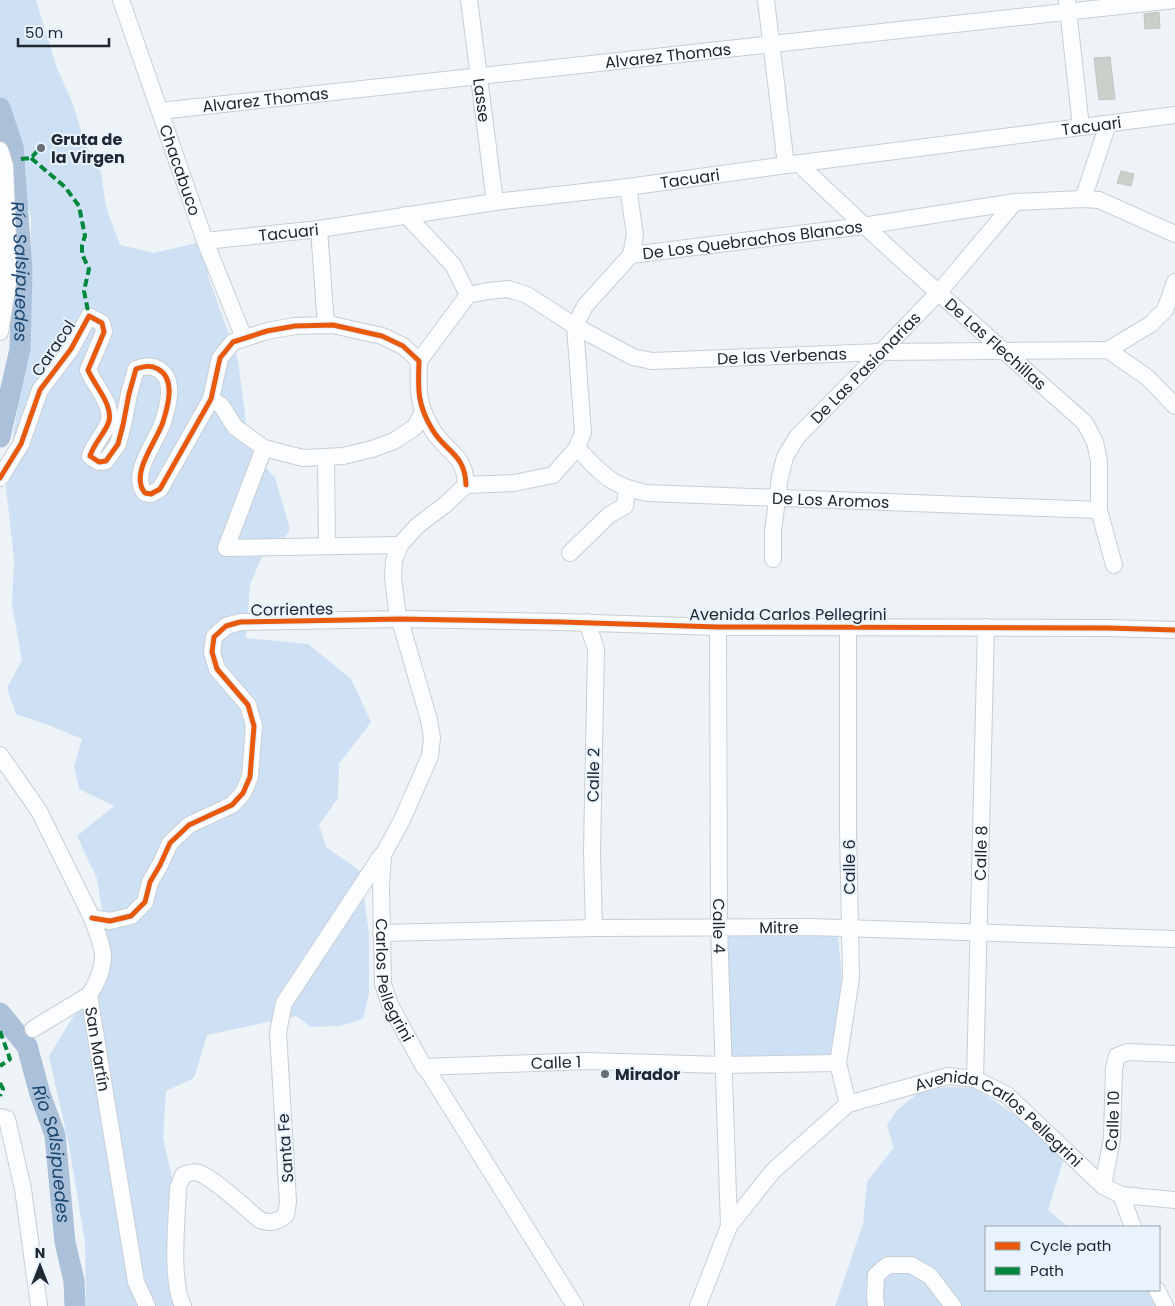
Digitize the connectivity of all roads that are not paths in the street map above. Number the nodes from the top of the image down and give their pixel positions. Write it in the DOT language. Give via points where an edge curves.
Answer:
graph roads {
  1 [pos="121,0"];
  2 [pos="469,0"];
  3 [pos="766,0"];
  4 [pos="1175,0"];
  5 [pos="1068,6"];
  6 [pos="771,43"];
  7 [pos="479,75"];
  8 [pos="160,111"];
  9 [pos="1175,115"];
  10 [pos="1108,124"];
  11 [pos="1081,127"];
  12 [pos="0,150"];
  13 [pos="792,164"];
  14 [pos="628,187"];
  15 [pos="1083,199"];
  16 [pos="495,202"];
  17 [pos="1015,202"];
  18 [pos="406,215"];
  19 [pos="863,226"];
  20 [pos="319,229"];
  21 [pos="1175,234"];
  22 [pos="205,241"];
  23 [pos="632,255"];
  24 [pos="1175,282"];
  25 [pos="939,292"];
  26 [pos="468,295"];
  27 [pos="326,326"];
  28 [pos="575,326"];
  29 [pos="0,332"];
  30 [pos="244,338"];
  31 [pos="1108,350"];
  32 [pos="1005,351"];
  33 [pos="882,352"];
  34 [pos="419,361"];
  35 [pos="211,399"];
  36 [pos="1175,406"];
  37 [pos="423,412"];
  38 [pos="264,448"];
  39 [pos="577,448"];
  40 [pos="326,457"];
  41 [pos="1,474"];
  42 [pos="466,484"];
  43 [pos="628,489"];
  44 [pos="778,497"];
  45 [pos="1099,510"];
  46 [pos="400,545"];
  47 [pos="327,546"];
  48 [pos="570,553"];
  49 [pos="773,559"];
  50 [pos="1114,565"];
  51 [pos="401,619"];
  52 [pos="587,622"];
  53 [pos="718,627"];
  54 [pos="848,627"];
  55 [pos="986,628"];
  56 [pos="1175,630"];
  57 [pos="0,755"];
  58 [pos="383,855"];
  59 [pos="92,918"];
  60 [pos="720,927"];
  61 [pos="594,928"];
  62 [pos="849,929"];
  63 [pos="978,932"];
  64 [pos="381,933"];
  65 [pos="1175,939"];
  66 [pos="90,995"];
  67 [pos="33,1029"];
  68 [pos="1175,1054"];
  69 [pos="838,1063"];
  70 [pos="723,1065"];
  71 [pos="424,1067"];
  72 [pos="975,1079"];
  73 [pos="848,1104"];
  74 [pos="0,1117"];
  75 [pos="1103,1186"];
  76 [pos="1121,1195"];
  77 [pos="1175,1200"];
  78 [pos="729,1226"];
  79 [pos="1133,1226"];
  80 [pos="1158,1291"];
  81 [pos="38,1306"];
  82 [pos="147,1306"];
  83 [pos="183,1306"];
  84 [pos="575,1306"];
  85 [pos="698,1306"];
  86 [pos="876,1306"];
  87 [pos="953,1306"];
  88 [pos="1165,1306"];
  1 -- 8 [label="street, Chacabuco"];
  2 -- 7 [label="street, Lasse"];
  3 -- 6 [label="street"];
  4 -- 5 [label="street, Alvarez Thomas"];
  5 -- 6 [label="street, Alvarez Thomas"];
  5 -- 11 [label="street"];
  6 -- 7 [label="street, Alvarez Thomas"];
  6 -- 13 [label="street"];
  7 -- 8 [label="street, Alvarez Thomas"];
  7 -- 16 [label="street, Lasse"];
  8 -- 22 [label="street, Chacabuco"];
  9 -- 10 [label="street, Tacuari"];
  10 -- 11 [label="street, Tacuari"];
  10 -- 15 [label="street"];
  11 -- 13 [label="street, Tacuari"];
  12 -- 29 [label="street" via="5,166 8,238 8,284"];
  13 -- 14 [label="street, Tacuari"];
  13 -- 19 [label="street, De Las Flechillas"];
  14 -- 16 [label="street, Tacuari"];
  14 -- 23 [label="street" via="636,236"];
  15 -- 17 [label="street, De Los Quebrachos Blancos"];
  15 -- 21 [label="street, De Los Quebrachos Blancos" via="1099,200"];
  16 -- 18 [label="street, Tacuari"];
  17 -- 19 [label="street, De Los Quebrachos Blancos"];
  17 -- 25 [label="street, De Las Pasionarias"];
  18 -- 20 [label="street, Tacuari"];
  18 -- 26 [label="street" via="453,265"];
  19 -- 23 [label="street, De Los Quebrachos Blancos"];
  19 -- 25 [label="street, De Las Flechillas"];
  20 -- 22 [label="street, Tacuari"];
  20 -- 27 [label="street"];
  22 -- 30 [label="street, Chacabuco"];
  23 -- 28 [label="street, De Los Quebrachos Blancos" via="585,306"];
  24 -- 31 [label="street" via="1165,310 1151,324"];
  25 -- 32 [label="street, De Las Flechillas"];
  25 -- 33 [label="street, De Las Pasionarias"];
  26 -- 28 [label="street, De las Verbenas" via="508,289 527,295"];
  26 -- 34 [label="street"];
  27 -- 30 [label="street" via="295,326"];
  27 -- 34 [label="street" via="382,336 403,346"];
  28 -- 33 [label="street, De las Verbenas" via="632,357 652,361"];
  28 -- 39 [label="street" via="583,432"];
  30 -- 35 [label="street, Caracol" via="233,342 220,358"];
  31 -- 32 [label="street, De las Verbenas"];
  31 -- 36 [label="street" via="1148,378"];
  32 -- 33 [label="street, De las Verbenas"];
  32 -- 45 [label="street, De Las Flechillas" via="1085,423 1095,442 1099,461"];
  33 -- 44 [label="street, De Las Pasionarias" via="797,436 786,457"];
  34 -- 37 [label="street" via="418,394"];
  35 -- 38 [label="street" via="221,405 235,427"];
  35 -- 41 [label="street, Caracol" via="160,489 151,494 140,487 140,479 148,451 162,423 170,390 167,377 161,370 151,366 136,370 118,444 106,461 99,462 90,456 109,421 108,407 88,370 104,332 102,323 89,316 71,349 40,390 21,444"];
  37 -- 40 [label="street" via="415,427 394,441 344,456"];
  37 -- 42 [label="street" via="433,431 465,470"];
  38 -- 40 [label="street" via="303,458"];
  38 -- 47 [label="street" via="226,548"];
  39 -- 42 [label="street" via="553,475 514,483"];
  39 -- 43 [label="street, De Los Aromos" via="604,477"];
  40 -- 47 [label="street"];
  42 -- 46 [label="street"];
  43 -- 44 [label="street, De Los Aromos" via="647,493"];
  43 -- 48 [label="street" via="625,506 609,515"];
  44 -- 45 [label="street, De Los Aromos"];
  44 -- 49 [label="street, De Las Pasionarias"];
  45 -- 50 [label="street, De Las Flechillas"];
  46 -- 47 [label="street"];
  46 -- 51 [label="street, Carlos Pellegrini" via="394,560 393,578"];
  51 -- 52 [label="street, Avenida Carlos Pellegrini"];
  51 -- 58 [label="street, Carlos Pellegrini" via="432,738 430,756"];
  51 -- 59 [label="street, Corrientes" via="240,622 226,626 214,637 212,652 217,669 248,705 254,726 250,778 232,805 189,826 170,843 150,882 145,902 131,916 110,921"];
  52 -- 53 [label="street, Avenida Carlos Pellegrini"];
  52 -- 61 [label="street, Calle 2" via="596,649 592,852"];
  53 -- 54 [label="street, Avenida Carlos Pellegrini"];
  53 -- 60 [label="street, Calle 4"];
  54 -- 55 [label="street, Avenida Carlos Pellegrini"];
  54 -- 62 [label="street, Calle 6"];
  55 -- 56 [label="street, Avenida Carlos Pellegrini"];
  55 -- 63 [label="street, Calle 8"];
  57 -- 59 [label="street, San Martín" via="39,811"];
  58 -- 64 [label="street, Carlos Pellegrini"];
  58 -- 83 [label="street, Santa Fe" via="284,1002 278,1032 288,1202 286,1215 269,1223 260,1220 210,1179 198,1173 183,1175 178,1188 176,1281"];
  59 -- 66 [label="street, San Martín" via="103,958"];
  60 -- 61 [label="street, Mitre"];
  60 -- 62 [label="street, Mitre"];
  60 -- 70 [label="street, Calle 4"];
  61 -- 64 [label="street, Mitre"];
  62 -- 63 [label="street, Mitre"];
  62 -- 69 [label="street, Calle 6" via="851,978"];
  63 -- 65 [label="street, Mitre"];
  63 -- 72 [label="street, Calle 8"];
  64 -- 71 [label="street, Carlos Pellegrini" via="383,984 390,1005"];
  66 -- 67 [label="street"];
  66 -- 82 [label="street, San Martín" via="136,1282"];
  68 -- 75 [label="street, Calle 10" via="1128,1052 1117,1056 1112,1138"];
  69 -- 70 [label="street, Calle 1"];
  69 -- 73 [label="street, Calle 6"];
  70 -- 71 [label="street, Calle 1" via="588,1062"];
  70 -- 78 [label="street, Calle 4"];
  71 -- 84 [label="street, Carlos Pellegrini"];
  72 -- 73 [label="street, Avenida Carlos Pellegrini" via="948,1076"];
  72 -- 75 [label="street, Avenida Carlos Pellegrini" via="1007,1095"];
  73 -- 78 [label="street, Avenida Carlos Pellegrini" via="774,1172"];
  74 -- 81 [label="street" via="7,1119 23,1190"];
  75 -- 76 [label="street, Avenida Carlos Pellegrini"];
  76 -- 77 [label="street"];
  76 -- 79 [label="street"];
  78 -- 85 [label="street, Avenida Carlos Pellegrini"];
  80 -- 88 [label="street"];
  86 -- 87 [label="street" via="876,1275 888,1265 911,1265 930,1276"];
}
